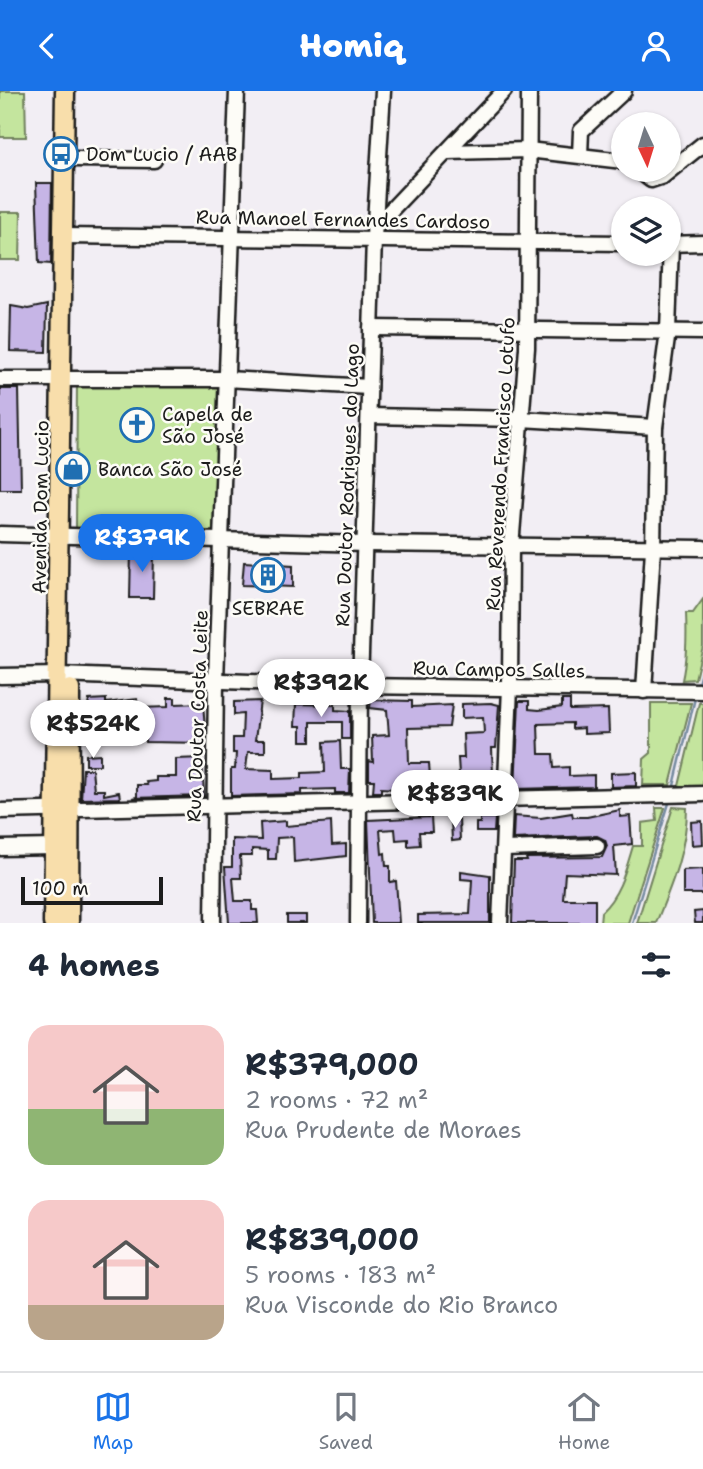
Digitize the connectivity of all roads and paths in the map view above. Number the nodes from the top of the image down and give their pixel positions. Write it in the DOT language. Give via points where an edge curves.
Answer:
graph roads {
  1 [pos="65,91"];
  2 [pos="75,91"];
  3 [pos="237,91"];
  4 [pos="383,91"];
  5 [pos="504,91"];
  6 [pos="529,91"];
  7 [pos="624,91"];
  8 [pos="703,144"];
  9 [pos="528,150"];
  10 [pos="448,152"];
  11 [pos="580,155"];
  12 [pos="74,159"];
  13 [pos="611,159"];
  14 [pos="154,160"];
  15 [pos="681,162"];
  16 [pos="374,233"];
  17 [pos="230,236"];
  18 [pos="68,237"];
  19 [pos="528,241"];
  20 [pos="611,243"];
  21 [pos="703,243"];
  22 [pos="681,244"];
  23 [pos="669,266"];
  24 [pos="372,328"];
  25 [pos="527,328"];
  26 [pos="668,331"];
  27 [pos="703,331"];
  28 [pos="69,378"];
  29 [pos="0,379"];
  30 [pos="226,379"];
  31 [pos="369,387"];
  32 [pos="369,416"];
  33 [pos="522,419"];
  34 [pos="655,427"];
  35 [pos="0,534"];
  36 [pos="66,536"];
  37 [pos="223,538"];
  38 [pos="365,544"];
  39 [pos="511,547"];
  40 [pos="703,548"];
  41 [pos="653,549"];
  42 [pos="0,676"];
  43 [pos="64,676"];
  44 [pos="216,681"];
  45 [pos="360,686"];
  46 [pos="510,687"];
  47 [pos="644,691"];
  48 [pos="698,691"];
  49 [pos="703,794"];
  50 [pos="505,800"];
  51 [pos="357,803"];
  52 [pos="213,808"];
  53 [pos="62,810"];
  54 [pos="0,811"];
  55 [pos="597,846"];
  56 [pos="54,847"];
  57 [pos="0,848"];
  58 [pos="505,849"];
  59 [pos="53,923"];
  60 [pos="69,923"];
  61 [pos="212,923"];
  62 [pos="358,923"];
  63 [pos="500,923"];
  1 -- 18 [label="main road, Avenida Dom Lucio"];
  2 -- 12 [label="main road, Avenida Dom Lucio"];
  3 -- 17 [label="street, Rua Doutor Costa Leite"];
  4 -- 16 [label="street, Rua Doutor Rodrigues do Lago"];
  5 -- 10 [label="street"];
  6 -- 9 [label="street, Rua Reverendo Francisco Lotufo"];
  7 -- 11 [label="street" via="581,131"];
  8 -- 15 [label="street"];
  9 -- 10 [label="street"];
  9 -- 11 [label="street"];
  9 -- 19 [label="street, Rua Reverendo Francisco Lotufo"];
  10 -- 16 [label="street"];
  11 -- 13 [label="street"];
  12 -- 14 [label="street"];
  12 -- 18 [label="main road, Avenida Dom Lucio"];
  16 -- 17 [label="street, Rua Manoel Fernandes Cardoso"];
  16 -- 19 [label="street, Rua Manoel Fernandes Cardoso"];
  16 -- 24 [label="street, Rua Doutor Rodrigues do Lago"];
  17 -- 18 [label="street, Rua Manoel Fernandes Cardoso"];
  17 -- 30 [label="street, Rua Doutor Costa Leite"];
  18 -- 28 [label="main road, Avenida Dom Lucio"];
  19 -- 20 [label="street, Rua Manoel Fernandes Cardoso"];
  19 -- 25 [label="street, Rua Reverendo Francisco Lotufo"];
  21 -- 22 [label="street"];
  23 -- 26 [label="street"];
  24 -- 25 [label="street"];
  24 -- 31 [label="street, Rua Doutor Rodrigues do Lago"];
  25 -- 26 [label="street"];
  25 -- 33 [label="street, Rua Reverendo Francisco Lotufo"];
  26 -- 27 [label="street"];
  26 -- 34 [label="street"];
  28 -- 29 [label="street"];
  28 -- 30 [label="street"];
  28 -- 36 [label="main road, Avenida Dom Lucio"];
  30 -- 31 [label="street"];
  30 -- 37 [label="street, Rua Doutor Costa Leite"];
  31 -- 32 [label="street, Rua Doutor Rodrigues do Lago"];
  32 -- 33 [label="street"];
  32 -- 38 [label="street, Rua Doutor Rodrigues do Lago"];
  33 -- 34 [label="street"];
  33 -- 39 [label="street, Rua Reverendo Francisco Lotufo"];
  34 -- 41 [label="street"];
  35 -- 36 [label="street"];
  36 -- 37 [label="street"];
  36 -- 43 [label="main road, Avenida Dom Lucio"];
  37 -- 38 [label="street"];
  37 -- 44 [label="street, Rua Doutor Costa Leite"];
  38 -- 39 [label="street"];
  38 -- 45 [label="street, Rua Doutor Rodrigues do Lago"];
  39 -- 41 [label="street"];
  39 -- 46 [label="street, Rua Reverendo Francisco Lotufo"];
  40 -- 41 [label="street"];
  41 -- 47 [label="street"];
  42 -- 43 [label="street, Rua Campos Salles"];
  43 -- 44 [label="street, Rua Campos Salles"];
  43 -- 53 [label="main road, Avenida Dom Lucio"];
  44 -- 45 [label="street, Rua Campos Salles"];
  44 -- 52 [label="street, Rua Doutor Costa Leite"];
  45 -- 46 [label="street, Rua Campos Salles"];
  45 -- 51 [label="street, Rua Doutor Rodrigues do Lago"];
  46 -- 47 [label="street, Rua Campos Salles"];
  46 -- 50 [label="street, Rua Reverendo Francisco Lotufo"];
  47 -- 48 [label="street, Rua Campos Salles"];
  49 -- 50 [label="street"];
  50 -- 51 [label="street"];
  50 -- 58 [label="street, Rua Reverendo Francisco Lotufo"];
  51 -- 52 [label="street"];
  51 -- 62 [label="street, Rua Doutor Rodrigues do Lago"];
  52 -- 53 [label="street"];
  52 -- 61 [label="street, Rua Doutor Costa Leite"];
  53 -- 54 [label="street"];
  53 -- 56 [label="main road, Avenida Dom Lucio"];
  53 -- 60 [label="main road, Avenida Dom Lucio"];
  55 -- 58 [label="street"];
  56 -- 57 [label="street"];
  56 -- 59 [label="main road, Avenida Dom Lucio"];
  58 -- 63 [label="street, Rua Reverendo Francisco Lotufo"];
}
